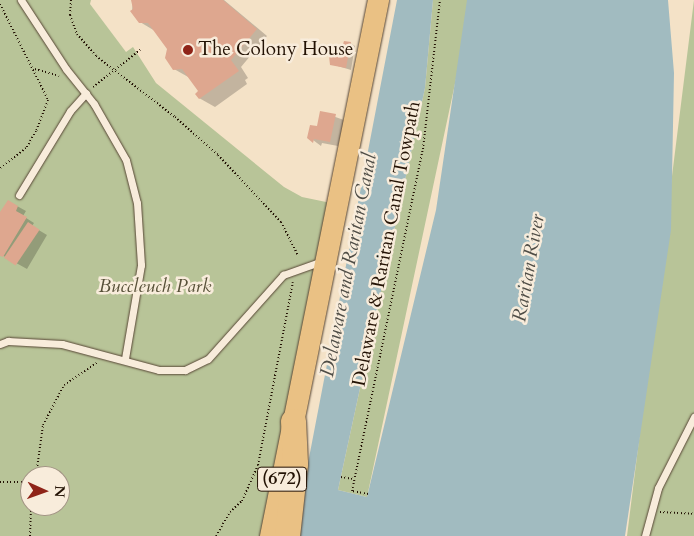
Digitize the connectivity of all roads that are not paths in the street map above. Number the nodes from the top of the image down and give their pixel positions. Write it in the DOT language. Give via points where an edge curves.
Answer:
graph roads {
  1 [pos="21,0"];
  2 [pos="378,0"];
  3 [pos="86,93"];
  4 [pos="19,195"];
  5 [pos="327,260"];
  6 [pos="0,344"];
  7 [pos="125,359"];
  8 [pos="694,417"];
  9 [pos="294,421"];
  10 [pos="270,536"];
  11 [pos="287,536"];
  12 [pos="645,536"];
  1 -- 3 [label="lane"];
  2 -- 5 [label="main road, (672)"];
  3 -- 4 [label="lane" via="70,111"];
  3 -- 7 [label="lane" via="126,160 137,204 141,265"];
  5 -- 7 [label="lane" via="310,263 283,275 208,358 185,370 159,370"];
  5 -- 9 [label="main road, (672)"];
  6 -- 7 [label="lane" via="8,341 62,344"];
  8 -- 12 [label="lane" via="658,488"];
  9 -- 10 [label="main road, (672)"];
  9 -- 11 [label="highway" via="295,463"];
}
